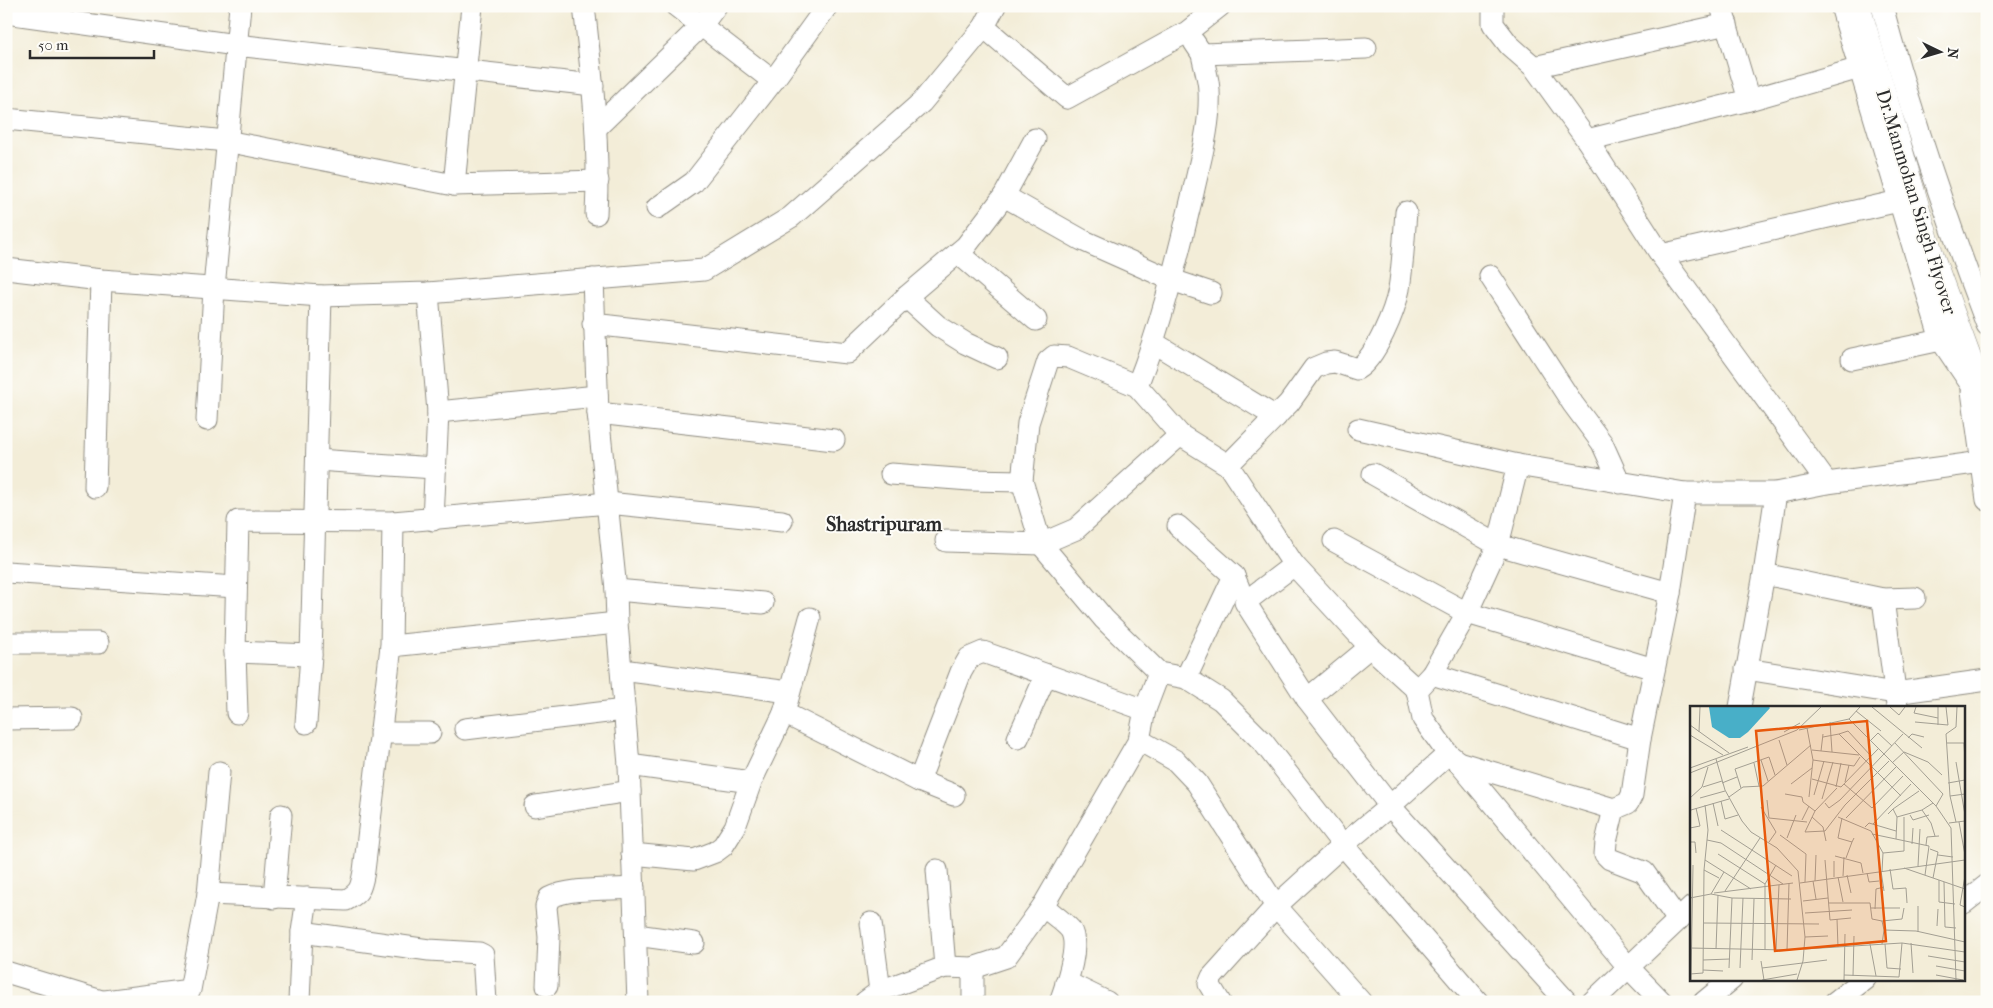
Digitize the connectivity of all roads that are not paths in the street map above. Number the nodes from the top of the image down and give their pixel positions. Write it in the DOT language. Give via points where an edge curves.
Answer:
graph roads {
  1 [pos="240,6"];
  2 [pos="472,6"];
  3 [pos="584,6"];
  4 [pos="676,6"];
  5 [pos="716,6"];
  6 [pos="827,6"];
  7 [pos="995,6"];
  8 [pos="1220,6"];
  9 [pos="1493,6"];
  10 [pos="1841,6"];
  11 [pos="1856,6"];
  12 [pos="1873,6"];
  13 [pos="1882,6"];
  14 [pos="6,13"];
  15 [pos="1724,15"];
  16 [pos="702,25"];
  17 [pos="984,27"];
  18 [pos="1187,32"];
  19 [pos="236,45"];
  20 [pos="1366,48"];
  21 [pos="1202,54"];
  22 [pos="1534,67"];
  23 [pos="1860,68"];
  24 [pos="467,70"];
  25 [pos="773,81"];
  26 [pos="593,85"];
  27 [pos="1749,100"];
  28 [pos="6,119"];
  29 [pos="597,127"];
  30 [pos="1035,139"];
  31 [pos="1587,140"];
  32 [pos="226,141"];
  33 [pos="598,181"];
  34 [pos="454,185"];
  35 [pos="1004,196"];
  36 [pos="1899,201"];
  37 [pos="657,208"];
  38 [pos="1406,212"];
  39 [pos="596,214"];
  40 [pos="958,253"];
  41 [pos="1661,254"];
  42 [pos="6,269"];
  43 [pos="1490,276"];
  44 [pos="593,279"];
  45 [pos="101,280"];
  46 [pos="1172,280"];
  47 [pos="214,288"];
  48 [pos="1211,292"];
  49 [pos="428,294"];
  50 [pos="321,296"];
  51 [pos="906,297"];
  52 [pos="1036,320"];
  53 [pos="593,324"];
  54 [pos="1987,325"];
  55 [pos="1941,340"];
  56 [pos="1154,343"];
  57 [pos="997,358"];
  58 [pos="1852,359"];
  59 [pos="1981,380"];
  60 [pos="1136,386"];
  61 [pos="598,405"];
  62 [pos="1987,408"];
  63 [pos="438,412"];
  64 [pos="1276,417"];
  65 [pos="207,420"];
  66 [pos="1358,429"];
  67 [pos="1180,434"];
  68 [pos="834,440"];
  69 [pos="317,460"];
  70 [pos="1982,462"];
  71 [pos="1518,465"];
  72 [pos="1228,466"];
  73 [pos="434,468"];
  74 [pos="891,474"];
  75 [pos="1373,474"];
  76 [pos="1022,481"];
  77 [pos="1620,482"];
  78 [pos="1827,483"];
  79 [pos="95,487"];
  80 [pos="1685,493"];
  81 [pos="1776,493"];
  82 [pos="1987,500"];
  83 [pos="608,504"];
  84 [pos="433,520"];
  85 [pos="782,521"];
  86 [pos="393,522"];
  87 [pos="314,523"];
  88 [pos="1178,526"];
  89 [pos="946,541"];
  90 [pos="1334,541"];
  91 [pos="1041,544"];
  92 [pos="1498,544"];
  93 [pos="1294,565"];
  94 [pos="6,572"];
  95 [pos="1764,574"];
  96 [pos="1234,576"];
  97 [pos="236,587"];
  98 [pos="616,590"];
  99 [pos="1670,593"];
  100 [pos="1915,598"];
  101 [pos="1883,599"];
  102 [pos="1246,602"];
  103 [pos="763,603"];
  104 [pos="1467,613"];
  105 [pos="810,618"];
  106 [pos="617,623"];
  107 [pos="6,643"];
  108 [pos="98,643"];
  109 [pos="391,646"];
  110 [pos="1370,647"];
  111 [pos="235,652"];
  112 [pos="311,655"];
  113 [pos="1746,669"];
  114 [pos="622,670"];
  115 [pos="1654,670"];
  116 [pos="1159,673"];
  117 [pos="1432,674"];
  118 [pos="1046,675"];
  119 [pos="1186,678"];
  120 [pos="1987,680"];
  121 [pos="1416,690"];
  122 [pos="789,692"];
  123 [pos="1307,699"];
  124 [pos="1896,700"];
  125 [pos="1740,706"];
  126 [pos="624,710"];
  127 [pos="1145,710"];
  128 [pos="237,713"];
  129 [pos="784,713"];
  130 [pos="72,718"];
  131 [pos="6,719"];
  132 [pos="306,723"];
  133 [pos="465,730"];
  134 [pos="430,732"];
  135 [pos="380,734"];
  136 [pos="1018,738"];
  137 [pos="1640,739"];
  138 [pos="1140,740"];
  139 [pos="1453,758"];
  140 [pos="629,765"];
  141 [pos="219,772"];
  142 [pos="919,781"];
  143 [pos="751,782"];
  144 [pos="630,791"];
  145 [pos="954,795"];
  146 [pos="535,806"];
  147 [pos="1390,806"];
  148 [pos="1614,809"];
  149 [pos="280,815"];
  150 [pos="1342,845"];
  151 [pos="632,854"];
  152 [pos="938,870"];
  153 [pos="1987,885"];
  154 [pos="634,888"];
  155 [pos="208,894"];
  156 [pos="274,898"];
  157 [pos="307,898"];
  158 [pos="1966,901"];
  159 [pos="1043,906"];
  160 [pos="1276,906"];
  161 [pos="1685,913"];
  162 [pos="871,923"];
  163 [pos="302,932"];
  164 [pos="636,935"];
  165 [pos="694,943"];
  166 [pos="945,967"];
  167 [pos="973,968"];
  168 [pos="1629,968"];
  169 [pos="6,972"];
  170 [pos="1731,980"];
  171 [pos="1864,980"];
  172 [pos="547,986"];
  173 [pos="1063,992"];
  174 [pos="189,996"];
  175 [pos="872,996"];
  176 [pos="105,1001"];
  177 [pos="298,1002"];
  178 [pos="486,1002"];
  179 [pos="638,1002"];
  180 [pos="973,1002"];
  181 [pos="1107,1002"];
  182 [pos="1220,1002"];
  183 [pos="1361,1002"];
  184 [pos="1478,1002"];
  185 [pos="1567,1002"];
  186 [pos="1592,1002"];
  187 [pos="1662,1002"];
  188 [pos="1704,1002"];
  189 [pos="1835,1002"];
  1 -- 19 [label="street"];
  2 -- 24 [label="street"];
  3 -- 26 [label="street"];
  4 -- 16 [label="street"];
  5 -- 16 [label="street"];
  6 -- 25 [label="street"];
  7 -- 17 [label="street"];
  8 -- 18 [label="street"];
  9 -- 22 [label="street" via="1493,24 1509,45"];
  10 -- 23 [label="street"];
  11 -- 59 [label="highway, Dr.Manmohan Singh Flyover" via="1930,257 1973,374"];
  12 -- 59 [label="highway, Dr.Manmohan Singh Flyover"];
  13 -- 54 [label="street" via="1924,150"];
  14 -- 19 [label="street"];
  15 -- 22 [label="street"];
  15 -- 27 [label="street"];
  16 -- 25 [label="street"];
  16 -- 29 [label="street"];
  17 -- 18 [label="street" via="1067,98"];
  17 -- 44 [label="street" via="922,102 791,217 704,270"];
  18 -- 21 [label="street"];
  19 -- 24 [label="street"];
  19 -- 32 [label="street"];
  20 -- 21 [label="street"];
  21 -- 46 [label="street" via="1209,91 1207,120"];
  22 -- 31 [label="street"];
  23 -- 27 [label="street"];
  23 -- 36 [label="street"];
  24 -- 26 [label="street"];
  24 -- 34 [label="street"];
  25 -- 37 [label="street" via="694,182"];
  26 -- 29 [label="street"];
  27 -- 31 [label="street"];
  28 -- 32 [label="street"];
  29 -- 33 [label="street"];
  30 -- 35 [label="street"];
  31 -- 41 [label="street"];
  32 -- 34 [label="street"];
  32 -- 47 [label="street"];
  33 -- 34 [label="street"];
  33 -- 39 [label="street"];
  35 -- 40 [label="street"];
  35 -- 46 [label="street" via="1082,240"];
  36 -- 41 [label="street"];
  36 -- 55 [label="street"];
  38 -- 64 [label="street" via="1398,290 1379,344 1365,364 1357,369 1334,362 1314,368"];
  40 -- 51 [label="street"];
  40 -- 52 [label="street"];
  41 -- 78 [label="street"];
  42 -- 45 [label="street"];
  43 -- 77 [label="street" via="1602,443"];
  44 -- 49 [label="street"];
  44 -- 53 [label="street"];
  45 -- 47 [label="street"];
  45 -- 79 [label="street"];
  46 -- 48 [label="street"];
  46 -- 56 [label="street"];
  47 -- 50 [label="street"];
  47 -- 65 [label="street"];
  49 -- 50 [label="street"];
  49 -- 63 [label="street"];
  50 -- 69 [label="street"];
  51 -- 53 [label="street" via="847,354"];
  51 -- 57 [label="street" via="938,326"];
  53 -- 61 [label="street"];
  55 -- 58 [label="street"];
  55 -- 59 [label="street"];
  56 -- 60 [label="street"];
  56 -- 64 [label="street"];
  59 -- 62 [label="street"];
  59 -- 70 [label="street"];
  60 -- 67 [label="street"];
  60 -- 76 [label="street" via="1068,357 1054,356 1048,361 1028,422"];
  61 -- 63 [label="street"];
  61 -- 68 [label="street"];
  61 -- 83 [label="street"];
  63 -- 73 [label="street"];
  64 -- 72 [label="street"];
  66 -- 71 [label="street"];
  67 -- 72 [label="street"];
  67 -- 91 [label="street" via="1076,528"];
  69 -- 73 [label="street"];
  69 -- 87 [label="street"];
  70 -- 78 [label="street"];
  70 -- 82 [label="street"];
  71 -- 77 [label="street"];
  71 -- 92 [label="street"];
  72 -- 93 [label="street"];
  73 -- 84 [label="street"];
  74 -- 76 [label="street"];
  75 -- 92 [label="street"];
  76 -- 91 [label="street"];
  77 -- 80 [label="street"];
  78 -- 81 [label="street"];
  80 -- 81 [label="street"];
  80 -- 99 [label="street"];
  81 -- 95 [label="street"];
  83 -- 84 [label="street"];
  83 -- 85 [label="street"];
  83 -- 98 [label="street"];
  84 -- 86 [label="street"];
  86 -- 87 [label="street"];
  86 -- 109 [label="street"];
  87 -- 97 [label="street" via="238,521"];
  87 -- 112 [label="street"];
  88 -- 96 [label="street"];
  89 -- 91 [label="street"];
  90 -- 104 [label="street"];
  91 -- 116 [label="street" via="1104,619"];
  92 -- 99 [label="street"];
  92 -- 104 [label="street"];
  93 -- 102 [label="street"];
  93 -- 110 [label="street"];
  94 -- 97 [label="street"];
  95 -- 101 [label="street"];
  95 -- 113 [label="street"];
  96 -- 102 [label="street"];
  96 -- 119 [label="street"];
  97 -- 111 [label="street"];
  98 -- 103 [label="street"];
  98 -- 106 [label="street"];
  99 -- 115 [label="street"];
  100 -- 101 [label="street"];
  101 -- 124 [label="street"];
  102 -- 123 [label="street"];
  104 -- 115 [label="street"];
  104 -- 117 [label="street"];
  105 -- 122 [label="street"];
  106 -- 109 [label="street"];
  106 -- 114 [label="street"];
  107 -- 108 [label="street"];
  109 -- 135 [label="street"];
  110 -- 121 [label="street"];
  110 -- 123 [label="street"];
  111 -- 112 [label="street"];
  111 -- 128 [label="street"];
  112 -- 132 [label="street"];
  113 -- 124 [label="street"];
  113 -- 125 [label="street"];
  114 -- 122 [label="street"];
  114 -- 126 [label="street"];
  115 -- 137 [label="street"];
  116 -- 119 [label="street"];
  116 -- 127 [label="street"];
  117 -- 121 [label="street"];
  117 -- 137 [label="street"];
  118 -- 127 [label="street"];
  118 -- 136 [label="street"];
  118 -- 142 [label="street" via="983,652 969,658"];
  119 -- 150 [label="street" via="1221,700 1263,742"];
  120 -- 124 [label="street"];
  121 -- 139 [label="street" via="1423,719"];
  122 -- 129 [label="street"];
  123 -- 147 [label="street"];
  126 -- 133 [label="street"];
  126 -- 140 [label="street"];
  127 -- 138 [label="street"];
  129 -- 142 [label="street"];
  129 -- 143 [label="street"];
  130 -- 131 [label="street"];
  134 -- 135 [label="street"];
  135 -- 157 [label="street" via="364,871 357,894 346,900"];
  137 -- 148 [label="street" via="1632,795 1628,803"];
  138 -- 159 [label="street"];
  138 -- 160 [label="street" via="1176,762 1197,783"];
  139 -- 147 [label="street"];
  139 -- 148 [label="street"];
  139 -- 168 [label="street"];
  140 -- 143 [label="street"];
  140 -- 144 [label="street"];
  141 -- 155 [label="street"];
  142 -- 145 [label="street"];
  143 -- 151 [label="street" via="734,827 716,852 694,860"];
  144 -- 146 [label="street"];
  144 -- 151 [label="street"];
  147 -- 150 [label="street"];
  147 -- 185 [label="street"];
  148 -- 161 [label="street" via="1605,854 1644,872"];
  149 -- 156 [label="street"];
  150 -- 160 [label="street"];
  150 -- 184 [label="street"];
  151 -- 154 [label="street"];
  152 -- 166 [label="street"];
  153 -- 158 [label="street"];
  154 -- 164 [label="street"];
  154 -- 172 [label="street" via="573,892 549,898 546,907"];
  155 -- 156 [label="street"];
  155 -- 174 [label="street"];
  156 -- 157 [label="street"];
  157 -- 163 [label="street"];
  159 -- 167 [label="street" via="1006,957"];
  159 -- 173 [label="street" via="1070,930 1075,943"];
  160 -- 182 [label="street" via="1212,977 1210,984"];
  160 -- 183 [label="street"];
  161 -- 168 [label="street"];
  162 -- 175 [label="street"];
  163 -- 177 [label="street"];
  163 -- 178 [label="street" via="429,950 479,953 483,955"];
  164 -- 165 [label="street"];
  164 -- 179 [label="street"];
  166 -- 167 [label="street"];
  166 -- 175 [label="street"];
  167 -- 180 [label="street"];
  168 -- 186 [label="street"];
  168 -- 187 [label="street"];
  169 -- 176 [label="street"];
  170 -- 188 [label="street"];
  171 -- 189 [label="street"];
  173 -- 181 [label="street"];
  174 -- 176 [label="street"];
}
